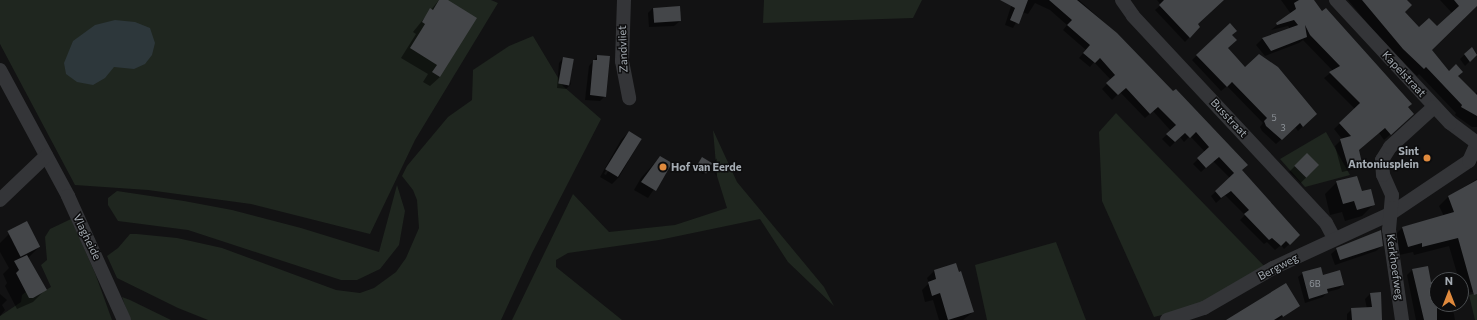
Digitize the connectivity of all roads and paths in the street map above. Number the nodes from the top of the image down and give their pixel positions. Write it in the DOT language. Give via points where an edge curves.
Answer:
graph roads {
  1 [pos="624,0"];
  2 [pos="1122,0"];
  3 [pos="1336,0"];
  4 [pos="0,70"];
  5 [pos="629,98"];
  6 [pos="1434,107"];
  7 [pos="1477,143"];
  8 [pos="46,156"];
  9 [pos="0,200"];
  10 [pos="1390,214"];
  11 [pos="1334,238"];
  12 [pos="124,320"];
  13 [pos="1167,320"];
  14 [pos="1402,320"];
  1 -- 5 [label="street, Zandvliet" via="622,61"];
  2 -- 11 [label="street, Busstraat" via="1133,16 1321,218"];
  3 -- 6 [label="street, Kapelstraat"];
  4 -- 8 [label="street, Vlagheide"];
  6 -- 7 [label="street, Kapelstraat"];
  6 -- 10 [label="street" via="1390,147 1382,160 1383,175 1392,196"];
  7 -- 10 [label="street" via="1469,161"];
  8 -- 9 [label="street"];
  8 -- 12 [label="street, Vlagheide" via="97,257"];
  10 -- 11 [label="street, Bergweg"];
  10 -- 14 [label="street, Kerkhoefweg" via="1389,230"];
  11 -- 13 [label="street, Bergweg" via="1273,268 1204,308"];
}
